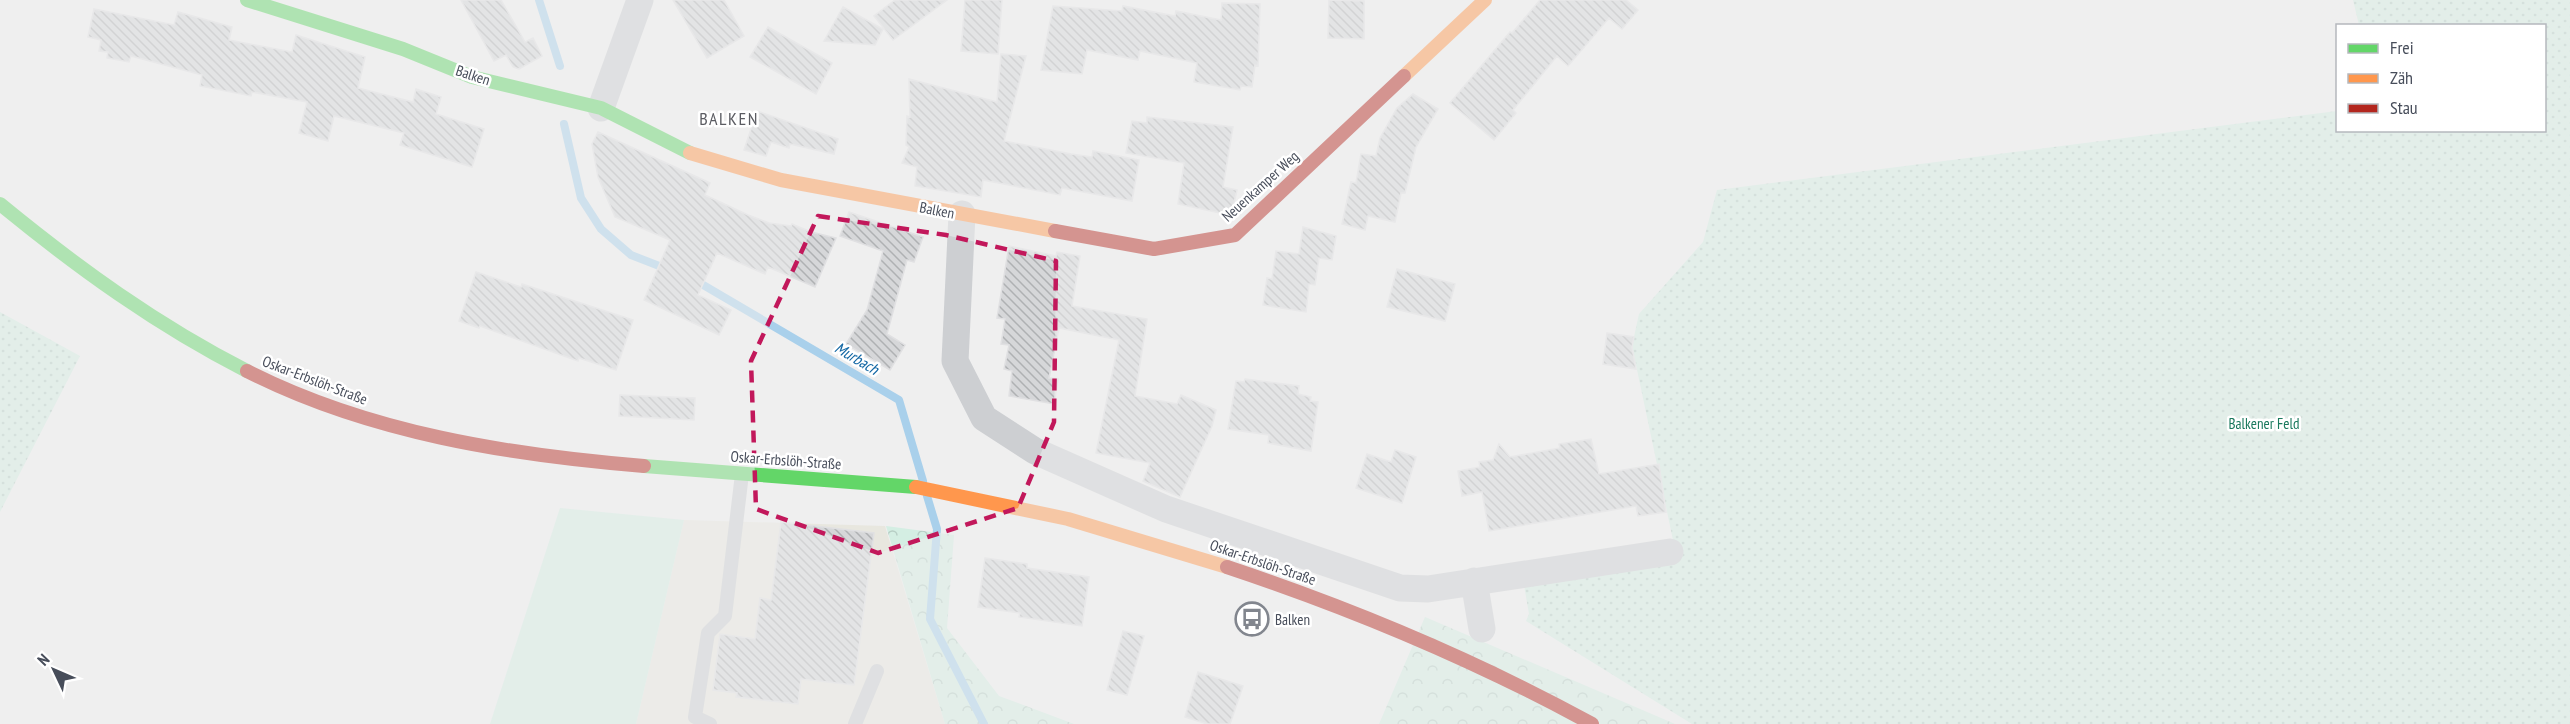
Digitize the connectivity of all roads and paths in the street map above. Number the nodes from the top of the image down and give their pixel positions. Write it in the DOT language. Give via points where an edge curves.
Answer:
graph roads {
  1 [pos="640,0"];
  2 [pos="1485,0"];
  3 [pos="258,2"];
  4 [pos="601,108"];
  5 [pos="0,204"];
  6 [pos="962,214"];
  7 [pos="742,474"];
  8 [pos="1670,552"];
  9 [pos="1474,581"];
  10 [pos="1482,629"];
  11 [pos="877,671"];
  12 [pos="710,724"];
  13 [pos="855,724"];
  14 [pos="1592,724"];
  1 -- 4 [label="street"];
  2 -- 6 [label="main road, Neuenkamper Weg" via="1235,235 1154,249"];
  3 -- 4 [label="main road, Balken" via="403,49 472,77"];
  4 -- 6 [label="main road, Balken" via="691,154 735,168"];
  5 -- 7 [label="main road, Oskar-Erbslöh-Straße" via="71,262 152,319 238,367 337,408 435,437 508,452"];
  6 -- 9 [label="street, Balken" via="956,361 984,418 1035,451 1213,526 1400,588 1428,589"];
  7 -- 12 [label="lane" via="725,616 708,633 695,717"];
  7 -- 14 [label="main road, Oskar-Erbslöh-Straße" via="912,486 1069,519 1138,538 1383,622 1490,670"];
  8 -- 9 [label="street, Balken"];
  9 -- 10 [label="street"];
  11 -- 13 [label="lane"];
}
